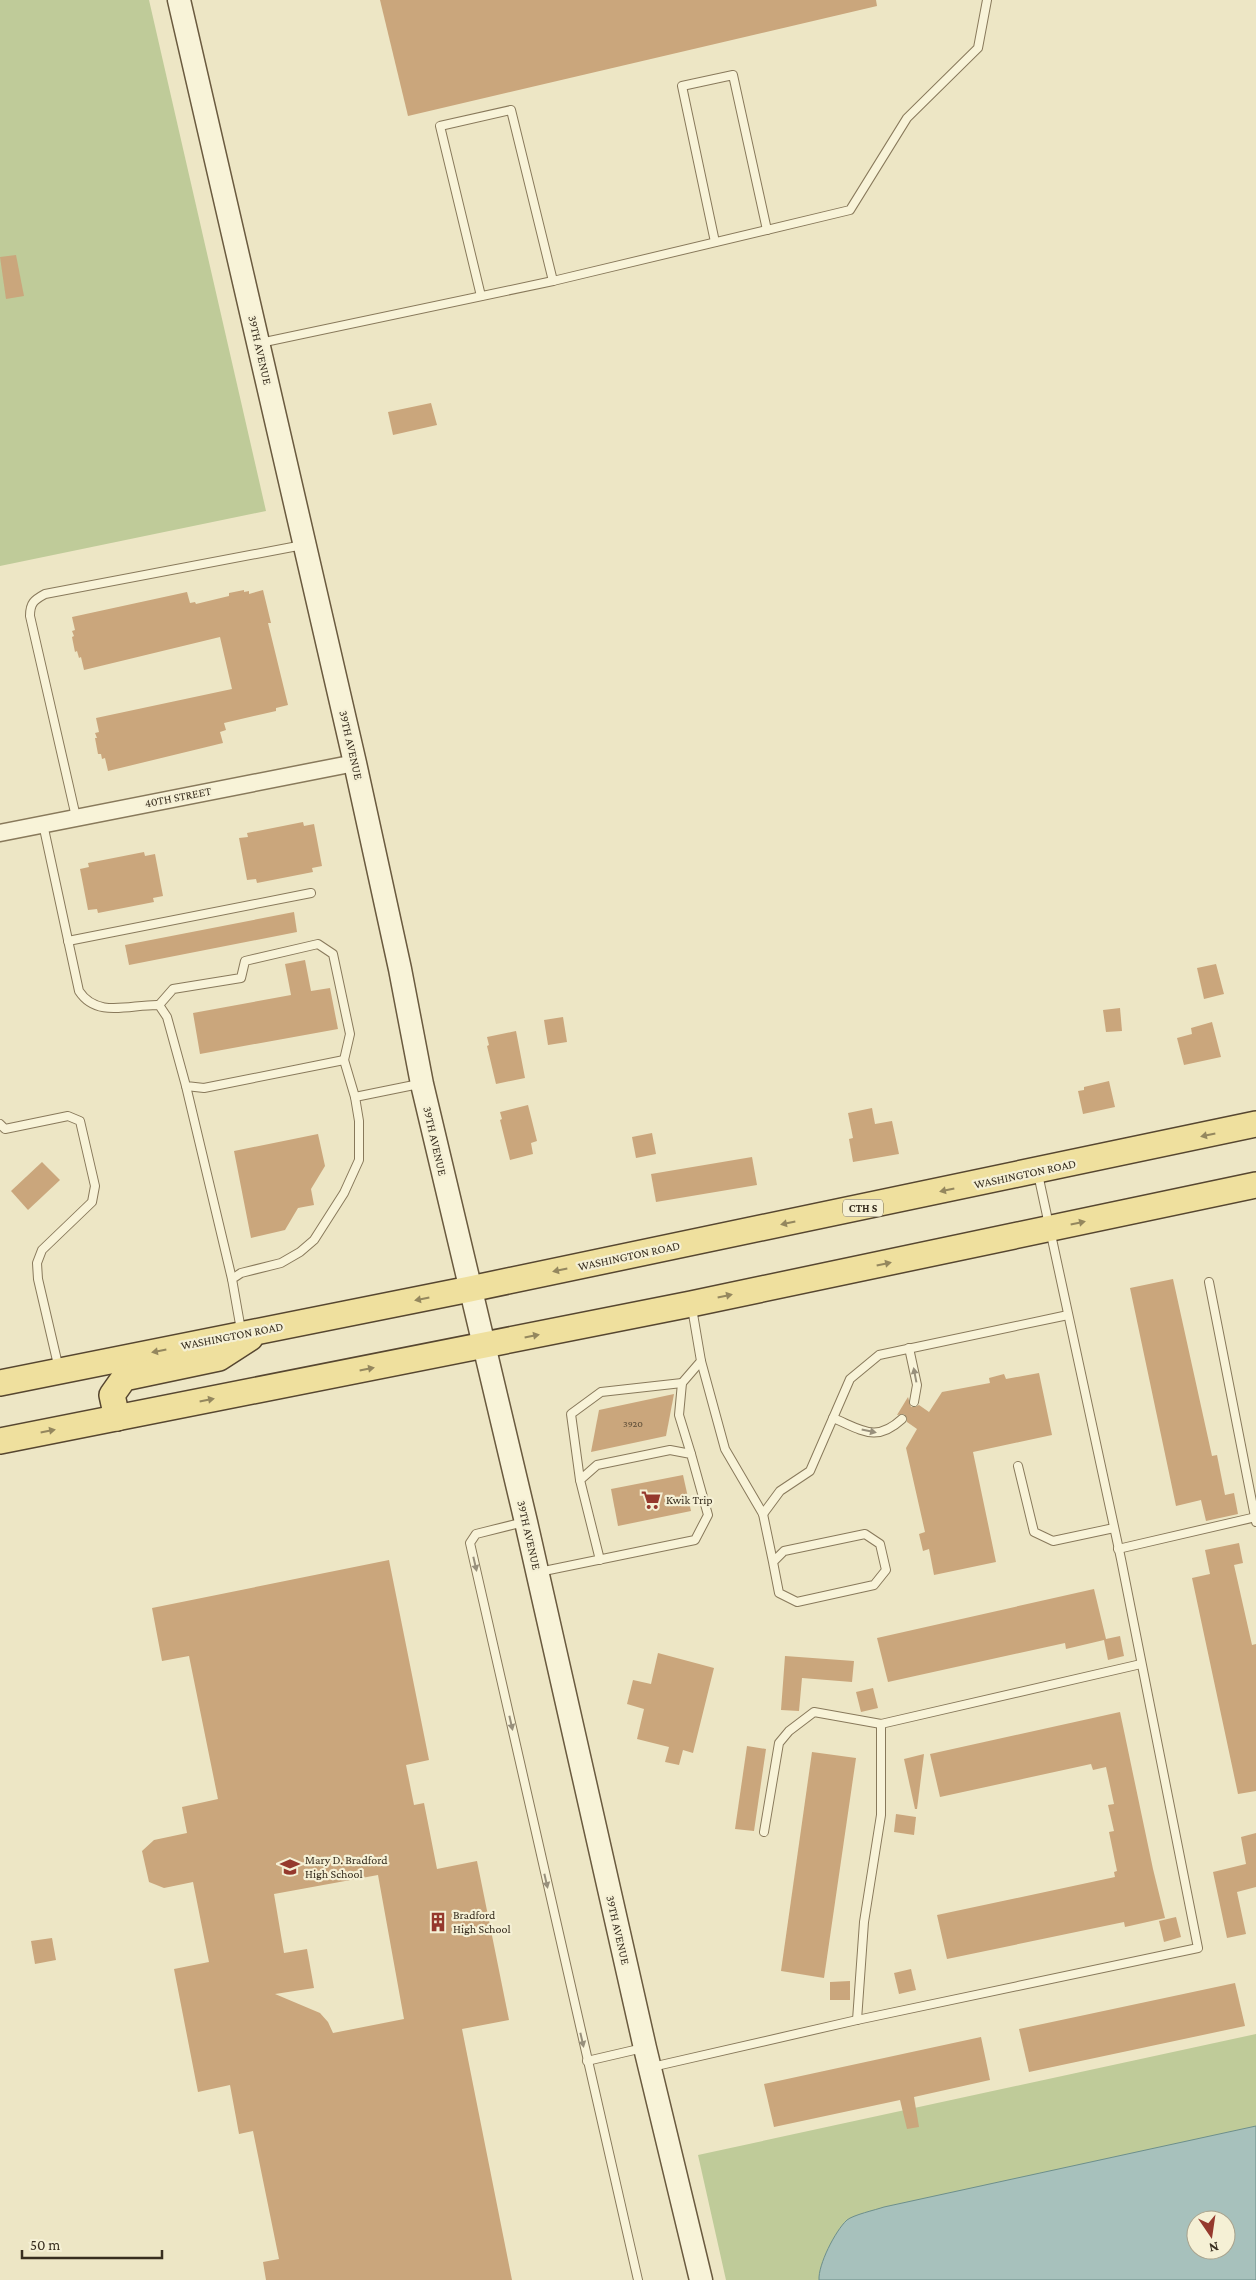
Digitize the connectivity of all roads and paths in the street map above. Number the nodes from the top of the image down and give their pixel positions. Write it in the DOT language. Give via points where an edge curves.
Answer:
graph roads {
  1 [pos="179,0"];
  2 [pos="987,0"];
  3 [pos="767,230"];
  4 [pos="715,242"];
  5 [pos="553,281"];
  6 [pos="481,296"];
  7 [pos="258,343"];
  8 [pos="305,544"];
  9 [pos="355,763"];
  10 [pos="76,817"];
  11 [pos="43,824"];
  12 [pos="0,833"];
  13 [pos="311,893"];
  14 [pos="68,941"];
  15 [pos="159,1005"];
  16 [pos="344,1060"];
  17 [pos="422,1084"];
  18 [pos="186,1086"];
  19 [pos="355,1097"];
  20 [pos="0,1124"];
  21 [pos="1256,1124"];
  22 [pos="1038,1171"];
  23 [pos="1256,1184"];
  24 [pos="1049,1230"];
  25 [pos="232,1279"];
  26 [pos="1209,1282"];
  27 [pos="470,1289"];
  28 [pos="691,1304"];
  29 [pos="1068,1315"];
  30 [pos="251,1333"];
  31 [pos="484,1345"];
  32 [pos="909,1348"];
  33 [pos="701,1362"];
  34 [pos="60,1371"];
  35 [pos="0,1382"];
  36 [pos="682,1383"];
  37 [pos="914,1402"];
  38 [pos="117,1418"];
  39 [pos="833,1418"];
  40 [pos="902,1419"];
  41 [pos="0,1441"];
  42 [pos="690,1454"];
  43 [pos="1018,1466"];
  44 [pos="580,1480"];
  45 [pos="763,1514"];
  46 [pos="1256,1519"];
  47 [pos="526,1522"];
  48 [pos="1114,1528"];
  49 [pos="1118,1549"];
  50 [pos="600,1560"];
  51 [pos="773,1562"];
  52 [pos="537,1573"];
  53 [pos="1141,1664"];
  54 [pos="881,1724"];
  55 [pos="764,1832"];
  56 [pos="857,2020"];
  57 [pos="648,2058"];
  58 [pos="587,2061"];
  59 [pos="638,2280"];
  60 [pos="701,2280"];
  1 -- 7 [label="main road, 39TH AVENUE"];
  2 -- 3 [label="lane" via="978,48 907,118 850,210"];
  3 -- 4 [label="lane"];
  3 -- 4 [label="lane" via="733,75 682,86"];
  4 -- 5 [label="lane"];
  5 -- 6 [label="lane"];
  5 -- 6 [label="lane" via="511,110 440,126"];
  6 -- 7 [label="lane"];
  7 -- 8 [label="main road, 39TH AVENUE"];
  8 -- 9 [label="main road, 39TH AVENUE"];
  8 -- 10 [label="lane" via="45,594 34,600 30,616"];
  9 -- 10 [label="street, 40TH STREET"];
  9 -- 17 [label="main road, 39TH AVENUE"];
  10 -- 11 [label="street, 40TH STREET"];
  11 -- 12 [label="street, 40TH STREET"];
  11 -- 14 [label="lane"];
  13 -- 14 [label="lane"];
  14 -- 15 [label="lane" via="79,991 85,1001 116,1009"];
  15 -- 16 [label="lane" via="173,989 241,978 245,961 318,944 334,954 350,1034"];
  15 -- 18 [label="lane" via="167,1017"];
  16 -- 18 [label="lane" via="204,1088"];
  16 -- 19 [label="lane"];
  17 -- 19 [label="lane"];
  17 -- 27 [label="main road, 39TH AVENUE"];
  18 -- 25 [label="lane"];
  19 -- 25 [label="lane" via="359,1160 344,1193 314,1240 281,1263 241,1273"];
  20 -- 34 [label="lane" via="5,1129 68,1116 80,1121 94,1186 92,1202 42,1250 38,1263 38,1279"];
  21 -- 22 [label="main road, WASHINGTON ROAD / CTH S, one-way"];
  22 -- 24 [label="lane"];
  22 -- 27 [label="main road, WASHINGTON ROAD / CTH S, one-way"];
  24 -- 23 [label="main road, one-way"];
  28 -- 24 [label="main road, one-way"];
  24 -- 29 [label="lane"];
  25 -- 30 [label="lane"];
  26 -- 46 [label="lane"];
  27 -- 30 [label="main road, WASHINGTON ROAD, one-way"];
  27 -- 31 [label="main road, 39TH AVENUE"];
  31 -- 28 [label="main road, one-way"];
  28 -- 33 [label="lane"];
  29 -- 32 [label="lane"];
  29 -- 48 [label="lane"];
  30 -- 34 [label="main road, WASHINGTON ROAD, one-way"];
  30 -- 38 [label="main road" via="219,1358 124,1378 112,1395"];
  38 -- 31 [label="main road, one-way"];
  31 -- 47 [label="main road, 39TH AVENUE"];
  37 -- 32 [label="lane, one-way" via="917,1385"];
  32 -- 39 [label="lane" via="879,1355 850,1379"];
  33 -- 36 [label="lane"];
  33 -- 45 [label="lane" via="725,1449"];
  34 -- 35 [label="main road, WASHINGTON ROAD"];
  36 -- 42 [label="lane" via="679,1416"];
  36 -- 44 [label="lane" via="601,1392 571,1414"];
  41 -- 38 [label="main road, one-way"];
  39 -- 40 [label="lane, one-way" via="870,1433 884,1432"];
  39 -- 45 [label="lane" via="810,1470 780,1491"];
  42 -- 44 [label="lane" via="670,1450 597,1465"];
  42 -- 50 [label="lane" via="708,1515 695,1540"];
  43 -- 48 [label="lane" via="1034,1532 1053,1541"];
  44 -- 50 [label="lane"];
  45 -- 51 [label="lane"];
  46 -- 49 [label="lane"];
  47 -- 52 [label="main road, 39TH AVENUE"];
  47 -- 58 [label="lane, one-way" via="476,1534 470,1543"];
  48 -- 49 [label="lane"];
  49 -- 53 [label="lane"];
  50 -- 52 [label="lane"];
  51 -- 51 [label="lane" via="784,1551 865,1534 880,1544 886,1570 874,1585 798,1602 779,1593"];
  52 -- 57 [label="main road, 39TH AVENUE"];
  53 -- 54 [label="lane"];
  53 -- 56 [label="lane" via="1198,1948"];
  54 -- 55 [label="lane" via="814,1712 789,1731 779,1743"];
  54 -- 56 [label="lane" via="881,1814 864,1922"];
  56 -- 57 [label="lane"];
  57 -- 58 [label="lane"];
  57 -- 60 [label="main road, 39TH AVENUE"];
  58 -- 59 [label="lane"];
}
